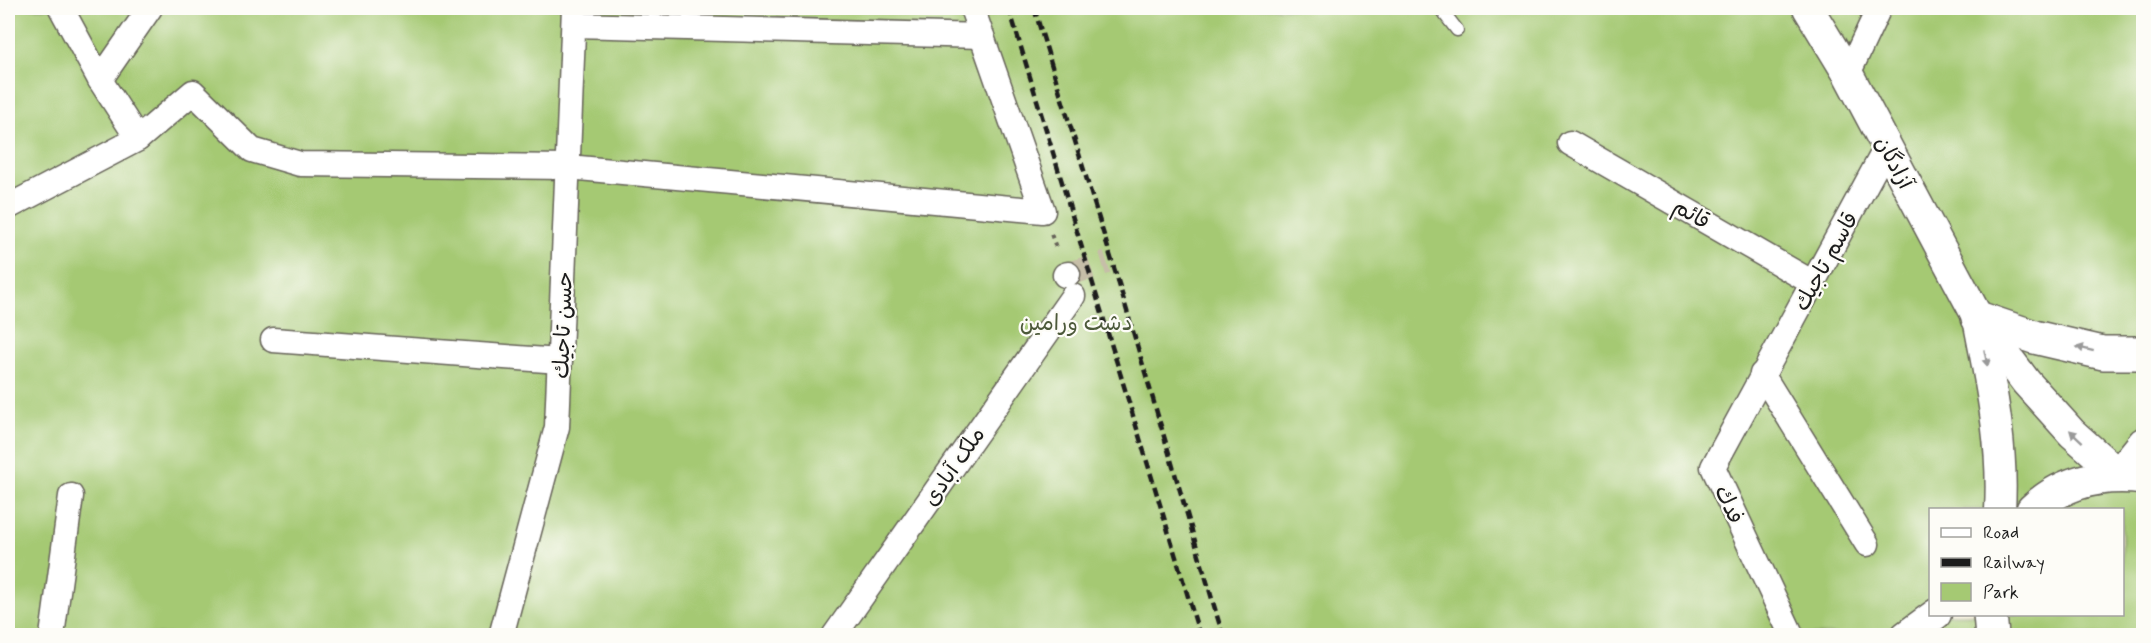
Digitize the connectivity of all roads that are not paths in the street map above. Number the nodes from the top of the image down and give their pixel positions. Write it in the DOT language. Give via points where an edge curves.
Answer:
graph roads {
  1 [pos="61,8"];
  2 [pos="150,8"];
  3 [pos="972,8"];
  4 [pos="1440,8"];
  5 [pos="1808,8"];
  6 [pos="1879,8"];
  7 [pos="574,16"];
  8 [pos="1457,30"];
  9 [pos="982,36"];
  10 [pos="1848,74"];
  11 [pos="100,80"];
  12 [pos="138,139"];
  13 [pos="1570,143"];
  14 [pos="1887,146"];
  15 [pos="568,167"];
  16 [pos="8,207"];
  17 [pos="1069,281"];
  18 [pos="1813,283"];
  19 [pos="1978,318"];
  20 [pos="273,340"];
  21 [pos="2144,353"];
  22 [pos="560,361"];
  23 [pos="1762,375"];
  24 [pos="2144,444"];
  25 [pos="2131,477"];
  26 [pos="71,496"];
  27 [pos="2000,508"];
  28 [pos="2035,508"];
  29 [pos="1867,544"];
  30 [pos="1935,616"];
  31 [pos="1990,616"];
  32 [pos="52,636"];
  33 [pos="501,636"];
  34 [pos="834,636"];
  35 [pos="1792,636"];
  36 [pos="1906,636"];
  37 [pos="1992,636"];
  1 -- 11 [label="street"];
  2 -- 11 [label="street"];
  3 -- 9 [label="street"];
  4 -- 8 [label="lane"];
  5 -- 10 [label="street, آزادگان"];
  6 -- 10 [label="street"];
  7 -- 9 [label="street"];
  7 -- 15 [label="street, حسن تاجيك"];
  9 -- 15 [label="street" via="1043,211"];
  10 -- 14 [label="street, آزادگان"];
  11 -- 12 [label="street"];
  12 -- 15 [label="street" via="193,92 252,150 300,164"];
  12 -- 16 [label="street"];
  13 -- 18 [label="street, قائم"];
  14 -- 18 [label="street, قاسم تاجيك"];
  14 -- 19 [label="street, آزادگان"];
  15 -- 22 [label="street, حسن تاجيك"];
  17 -- 34 [label="street, ملک آبادی"];
  18 -- 23 [label="street, قاسم تاجيك"];
  21 -- 19 [label="main road, one-way" via="2103,353 2034,337"];
  25 -- 19 [label="street, one-way" via="2072,433 2026,382"];
  19 -- 27 [label="street, one-way" via="1997,414"];
  20 -- 22 [label="street"];
  22 -- 33 [label="street, حسن تاجيك" via="557,427"];
  23 -- 29 [label="street"];
  23 -- 35 [label="street, فدك" via="1713,467"];
  24 -- 25 [label="main road"];
  25 -- 28 [label="main road" via="2080,481 2045,498"];
  26 -- 32 [label="street"];
  30 -- 36 [label="street"];
  31 -- 37 [label="main road"];
}
